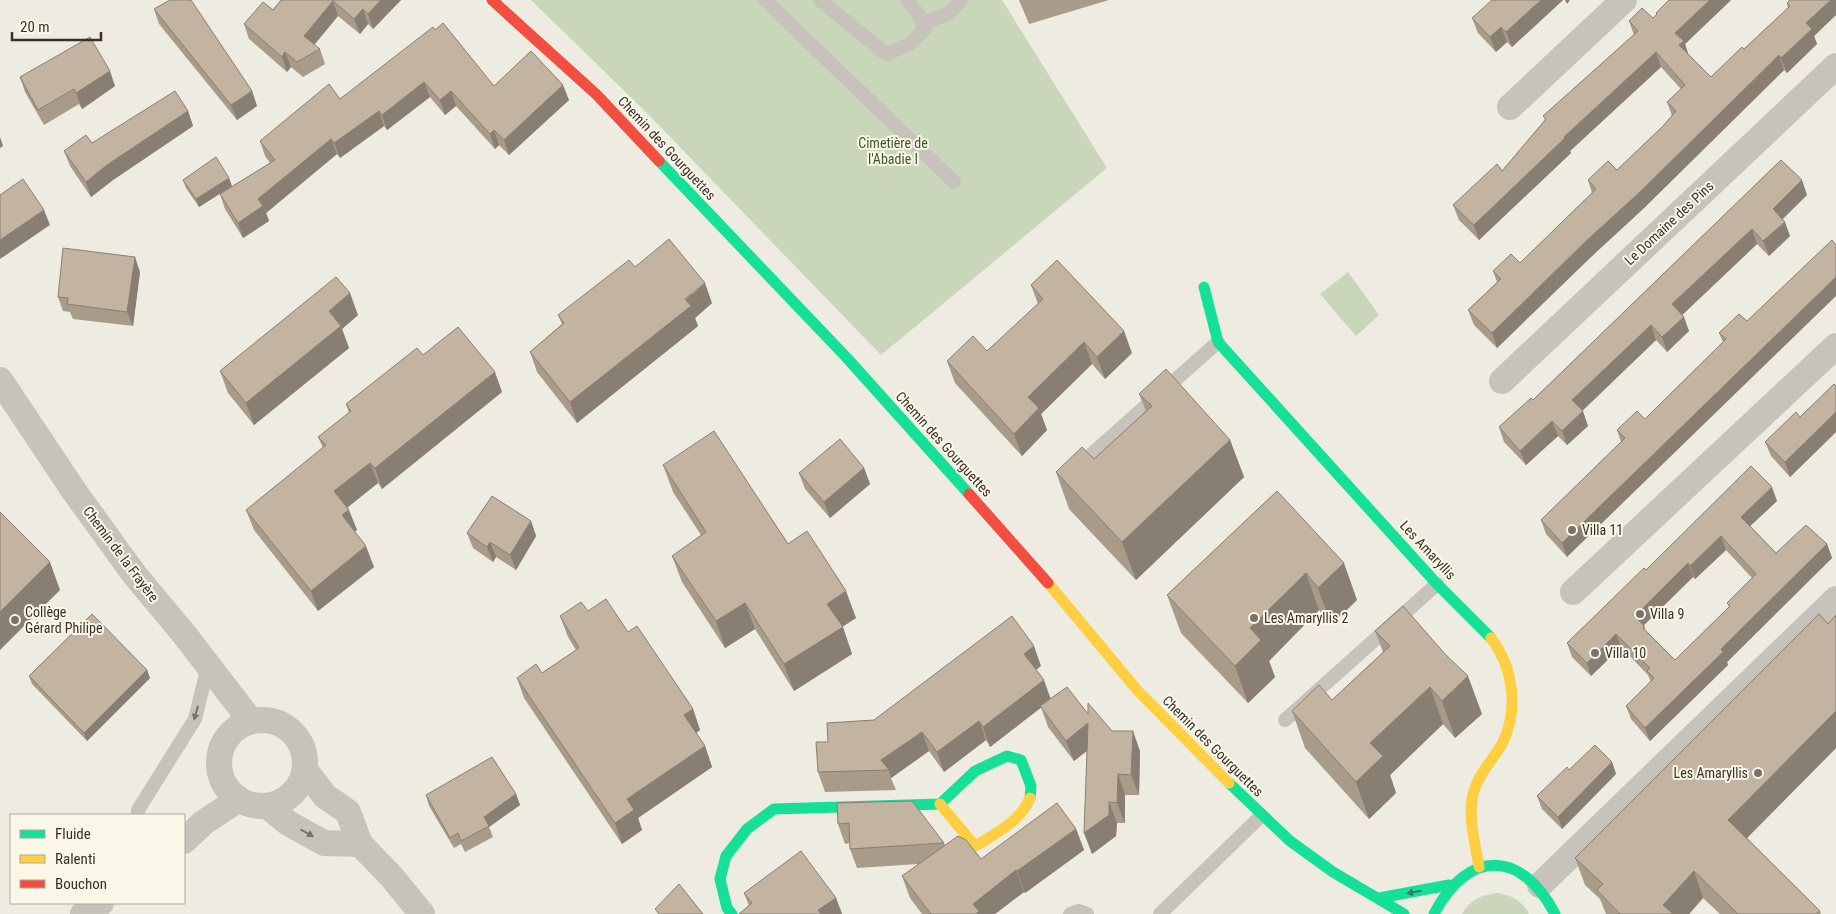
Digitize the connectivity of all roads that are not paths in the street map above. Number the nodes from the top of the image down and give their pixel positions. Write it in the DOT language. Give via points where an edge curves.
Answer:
graph roads {
  1 [pos="492,0"];
  2 [pos="765,0"];
  3 [pos="820,0"];
  4 [pos="907,0"];
  5 [pos="961,0"];
  6 [pos="1624,0"];
  7 [pos="922,24"];
  8 [pos="1836,66"];
  9 [pos="1510,107"];
  10 [pos="954,182"];
  11 [pos="1204,287"];
  12 [pos="1218,342"];
  13 [pos="1836,346"];
  14 [pos="0,380"];
  15 [pos="1502,381"];
  16 [pos="1071,473"];
  17 [pos="1437,584"];
  18 [pos="1574,592"];
  19 [pos="1836,598"];
  20 [pos="208,666"];
  21 [pos="1285,720"];
  22 [pos="251,721"];
  23 [pos="305,770"];
  24 [pos="239,799"];
  25 [pos="940,804"];
  26 [pos="267,806"];
  27 [pos="138,814"];
  28 [pos="1261,816"];
  29 [pos="185,841"];
  30 [pos="360,844"];
  31 [pos="1479,867"];
  32 [pos="1449,885"];
  33 [pos="1540,885"];
  34 [pos="1379,898"];
  35 [pos="99,904"];
  36 [pos="83,914"];
  37 [pos="422,914"];
  38 [pos="732,914"];
  39 [pos="1070,914"];
  40 [pos="1087,914"];
  41 [pos="1160,914"];
  42 [pos="1404,914"];
  43 [pos="1434,914"];
  44 [pos="1555,914"];
  1 -- 28 [label="main road, Chemin des Gourguettes" via="597,95 847,358 1021,551 1138,691"];
  2 -- 10 [label="lane"];
  3 -- 7 [label="lane" via="886,54 910,44 925,29"];
  4 -- 7 [label="lane"];
  5 -- 7 [label="lane" via="950,13"];
  6 -- 9 [label="street"];
  8 -- 15 [label="street, Le Domaine des Pins"];
  11 -- 12 [label="main road, Les Amaryllis"];
  12 -- 16 [label="lane"];
  12 -- 17 [label="main road, Les Amaryllis"];
  13 -- 18 [label="street"];
  14 -- 20 [label="street, Chemin de la Frayère" via="74,492"];
  17 -- 21 [label="lane"];
  17 -- 31 [label="main road, Les Amaryllis" via="1482,628 1503,654 1511,681 1509,724 1503,742 1475,787 1472,802 1472,832"];
  19 -- 33 [label="street"];
  20 -- 22 [label="street, Chemin de la Frayère"];
  20 -- 27 [label="lane, one-way" via="196,719"];
  22 -- 23 [label="street" via="275,722 287,727 302,746"];
  22 -- 24 [label="street" via="230,734 220,756 219,769 223,781"];
  23 -- 26 [label="street" via="292,794"];
  23 -- 30 [label="street" via="325,796 348,812"];
  24 -- 26 [label="street"];
  24 -- 29 [label="street" via="203,823"];
  25 -- 25 [label="main road" via="974,846 1000,831 1027,806 1032,788 1021,760 1007,756 975,771"];
  25 -- 38 [label="main road" via="774,809 747,829 726,856 720,879 727,908"];
  26 -- 30 [label="street, one-way" via="324,843"];
  28 -- 34 [label="main road, Chemin des Gourguettes" via="1333,872"];
  28 -- 41 [label="lane"];
  30 -- 37 [label="street"];
  31 -- 32 [label="main road" via="1462,874"];
  31 -- 33 [label="main road" via="1512,868 1527,874"];
  32 -- 34 [label="main road, one-way"];
  32 -- 43 [label="main road"];
  33 -- 44 [label="main road"];
  34 -- 42 [label="main road, Chemin des Gourguettes"];
  35 -- 36 [label="street"];
  39 -- 40 [label="lane" via="1078,911"];
}
